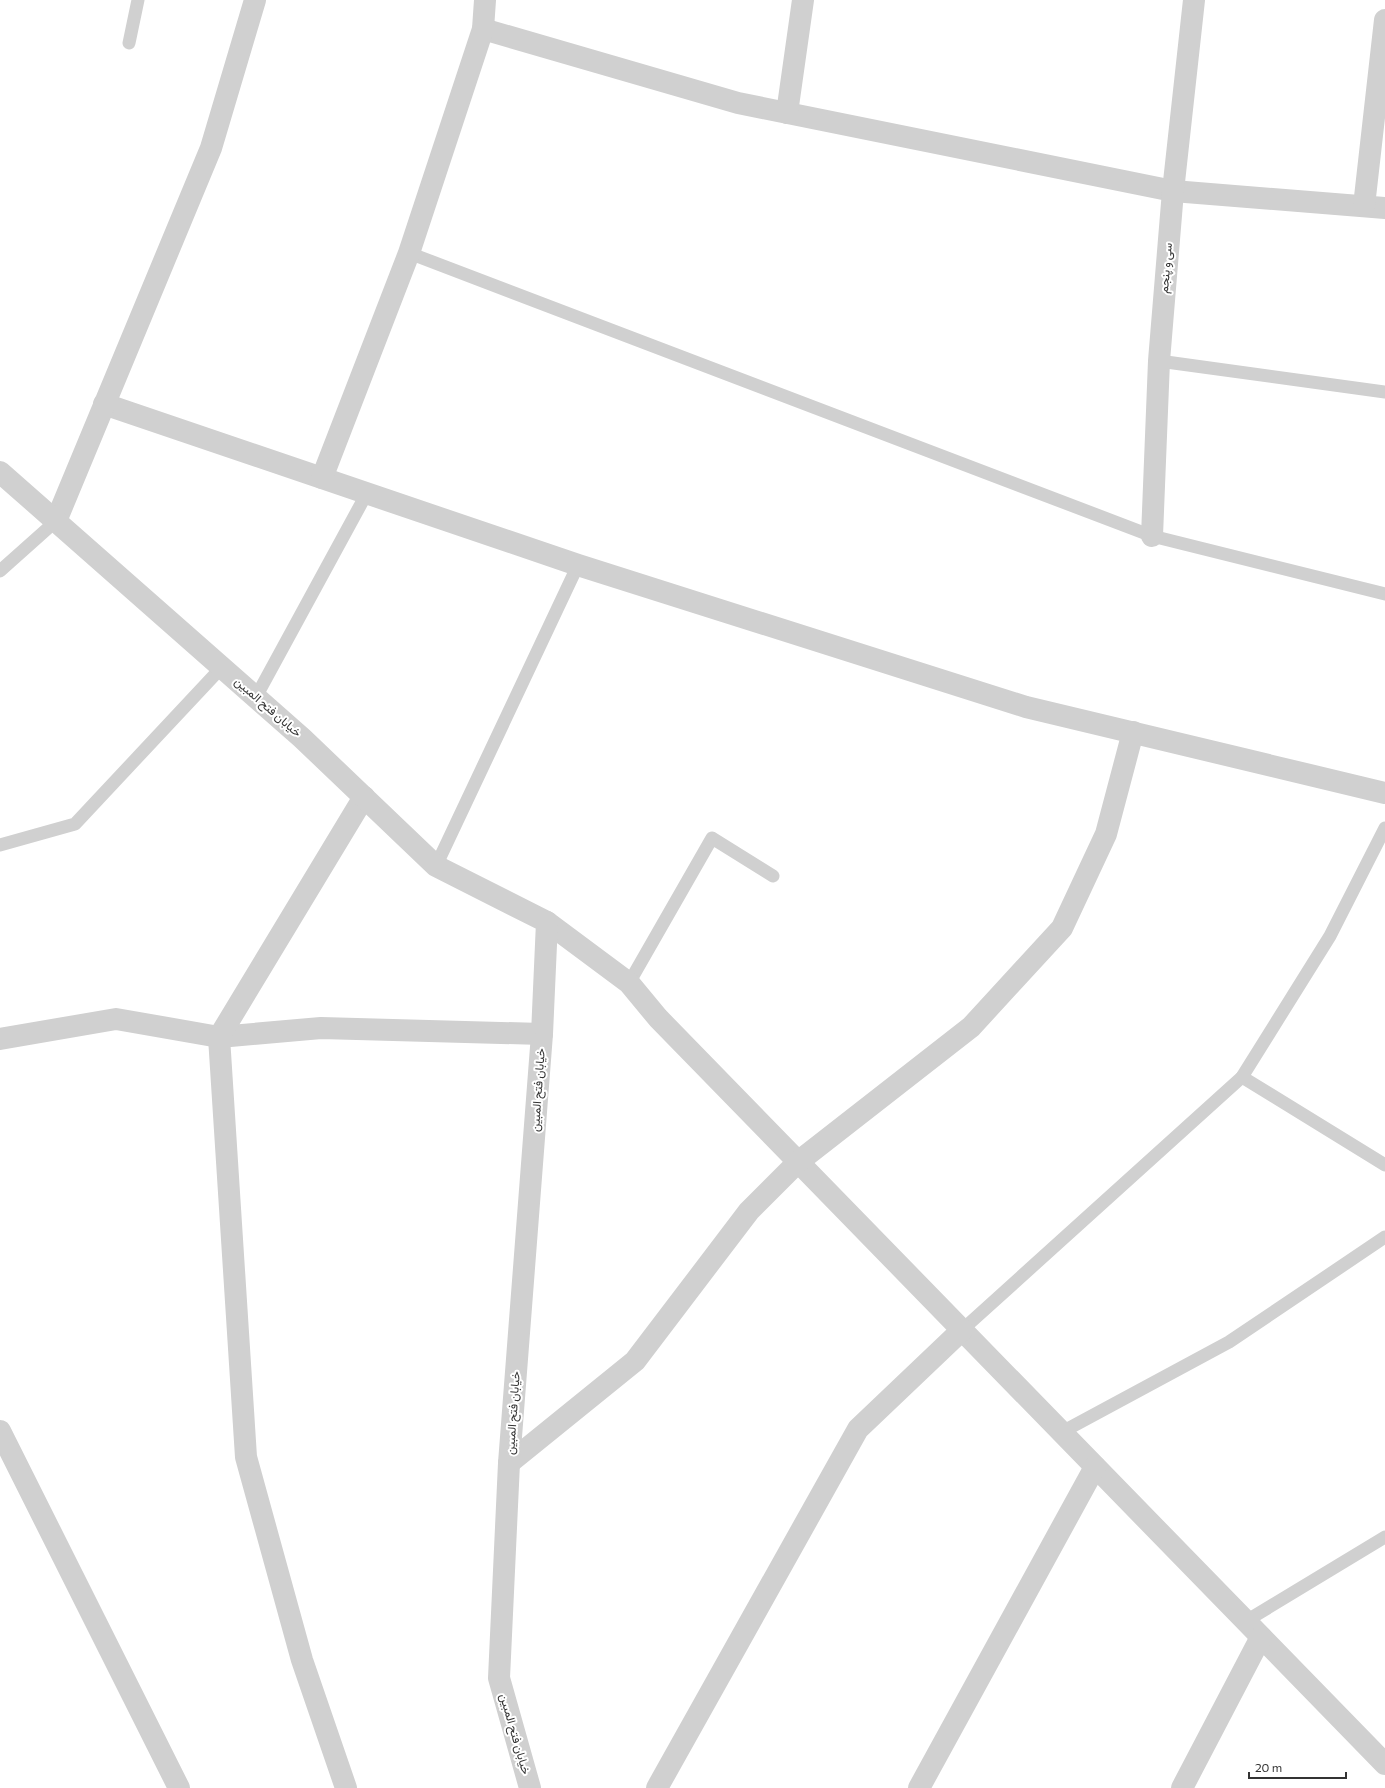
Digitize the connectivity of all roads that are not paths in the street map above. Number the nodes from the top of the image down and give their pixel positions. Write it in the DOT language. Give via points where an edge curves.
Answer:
graph roads {
  1 [pos="138,0"];
  2 [pos="255,0"];
  3 [pos="485,0"];
  4 [pos="803,0"];
  5 [pos="1194,0"];
  6 [pos="1385,20"];
  7 [pos="483,29"];
  8 [pos="128,43"];
  9 [pos="787,113"];
  10 [pos="1173,191"];
  11 [pos="1375,207"];
  12 [pos="409,253"];
  13 [pos="1158,361"];
  14 [pos="1385,392"];
  15 [pos="104,404"];
  16 [pos="0,472"];
  17 [pos="322,478"];
  18 [pos="367,493"];
  19 [pos="56,521"];
  20 [pos="1152,536"];
  21 [pos="578,565"];
  22 [pos="0,571"];
  23 [pos="1385,594"];
  24 [pos="222,667"];
  25 [pos="256,697"];
  26 [pos="1133,732"];
  27 [pos="1385,793"];
  28 [pos="364,797"];
  29 [pos="1385,828"];
  30 [pos="0,845"];
  31 [pos="436,866"];
  32 [pos="773,876"];
  33 [pos="547,922"];
  34 [pos="629,983"];
  35 [pos="542,1034"];
  36 [pos="219,1037"];
  37 [pos="0,1039"];
  38 [pos="1242,1077"];
  39 [pos="798,1162"];
  40 [pos="1385,1165"];
  41 [pos="1385,1237"];
  42 [pos="962,1330"];
  43 [pos="0,1430"];
  44 [pos="1062,1432"];
  45 [pos="509,1463"];
  46 [pos="1095,1466"];
  47 [pos="1385,1537"];
  48 [pos="1246,1621"];
  49 [pos="1261,1637"];
  50 [pos="1385,1764"];
  51 [pos="179,1788"];
  52 [pos="346,1788"];
  53 [pos="530,1788"];
  54 [pos="657,1788"];
  55 [pos="919,1788"];
  56 [pos="1182,1788"];
  1 -- 8 [label="lane"];
  2 -- 15 [label="street" via="211,148"];
  3 -- 7 [label="street"];
  4 -- 9 [label="street"];
  5 -- 10 [label="street, سی و پنجم"];
  6 -- 11 [label="street"];
  7 -- 9 [label="street" via="738,103"];
  7 -- 12 [label="street"];
  9 -- 10 [label="street"];
  10 -- 11 [label="street"];
  10 -- 13 [label="street, سی و پنجم"];
  12 -- 17 [label="street"];
  12 -- 20 [label="lane"];
  13 -- 14 [label="lane"];
  13 -- 20 [label="street, سی و پنجم"];
  15 -- 17 [label="street"];
  15 -- 19 [label="street"];
  16 -- 19 [label="street, خیابان فتح المبین"];
  17 -- 18 [label="street"];
  18 -- 21 [label="street"];
  18 -- 25 [label="lane"];
  19 -- 22 [label="lane"];
  19 -- 24 [label="street, خیابان فتح المبین"];
  20 -- 23 [label="lane"];
  21 -- 26 [label="street" via="1026,707"];
  21 -- 31 [label="lane"];
  24 -- 25 [label="street, خیابان فتح المبین"];
  24 -- 30 [label="lane" via="74,824"];
  25 -- 28 [label="street, خیابان فتح المبین"];
  26 -- 27 [label="street"];
  26 -- 39 [label="street" via="1106,834 1062,928 971,1027"];
  28 -- 31 [label="street, خیابان فتح المبین"];
  28 -- 36 [label="street"];
  29 -- 38 [label="lane" via="1330,936"];
  31 -- 33 [label="street, خیابان فتح المبین"];
  32 -- 34 [label="lane" via="712,838"];
  33 -- 34 [label="street, خیابان فتح المبین"];
  33 -- 35 [label="street, خیابان فتح المبین"];
  34 -- 39 [label="street, خیابان فتح المبین" via="658,1018"];
  35 -- 36 [label="street" via="322,1028"];
  35 -- 45 [label="street, خیابان فتح المبین"];
  36 -- 37 [label="street" via="116,1019"];
  36 -- 52 [label="street" via="246,1457 302,1660"];
  38 -- 40 [label="lane"];
  38 -- 42 [label="lane"];
  39 -- 42 [label="street, خیابان فتح المبین"];
  39 -- 45 [label="street" via="749,1211 635,1361"];
  41 -- 44 [label="lane" via="1229,1342"];
  42 -- 44 [label="street, خیابان فتح المبین"];
  42 -- 54 [label="street" via="858,1429"];
  43 -- 51 [label="street"];
  44 -- 46 [label="street, خیابان فتح المبین"];
  45 -- 53 [label="street, خیابان فتح المبین" via="499,1678"];
  46 -- 48 [label="street, خیابان فتح المبین"];
  46 -- 55 [label="street"];
  47 -- 48 [label="lane"];
  48 -- 49 [label="street, خیابان فتح المبین"];
  49 -- 50 [label="street, خیابان فتح المبین"];
  49 -- 56 [label="street"];
}
